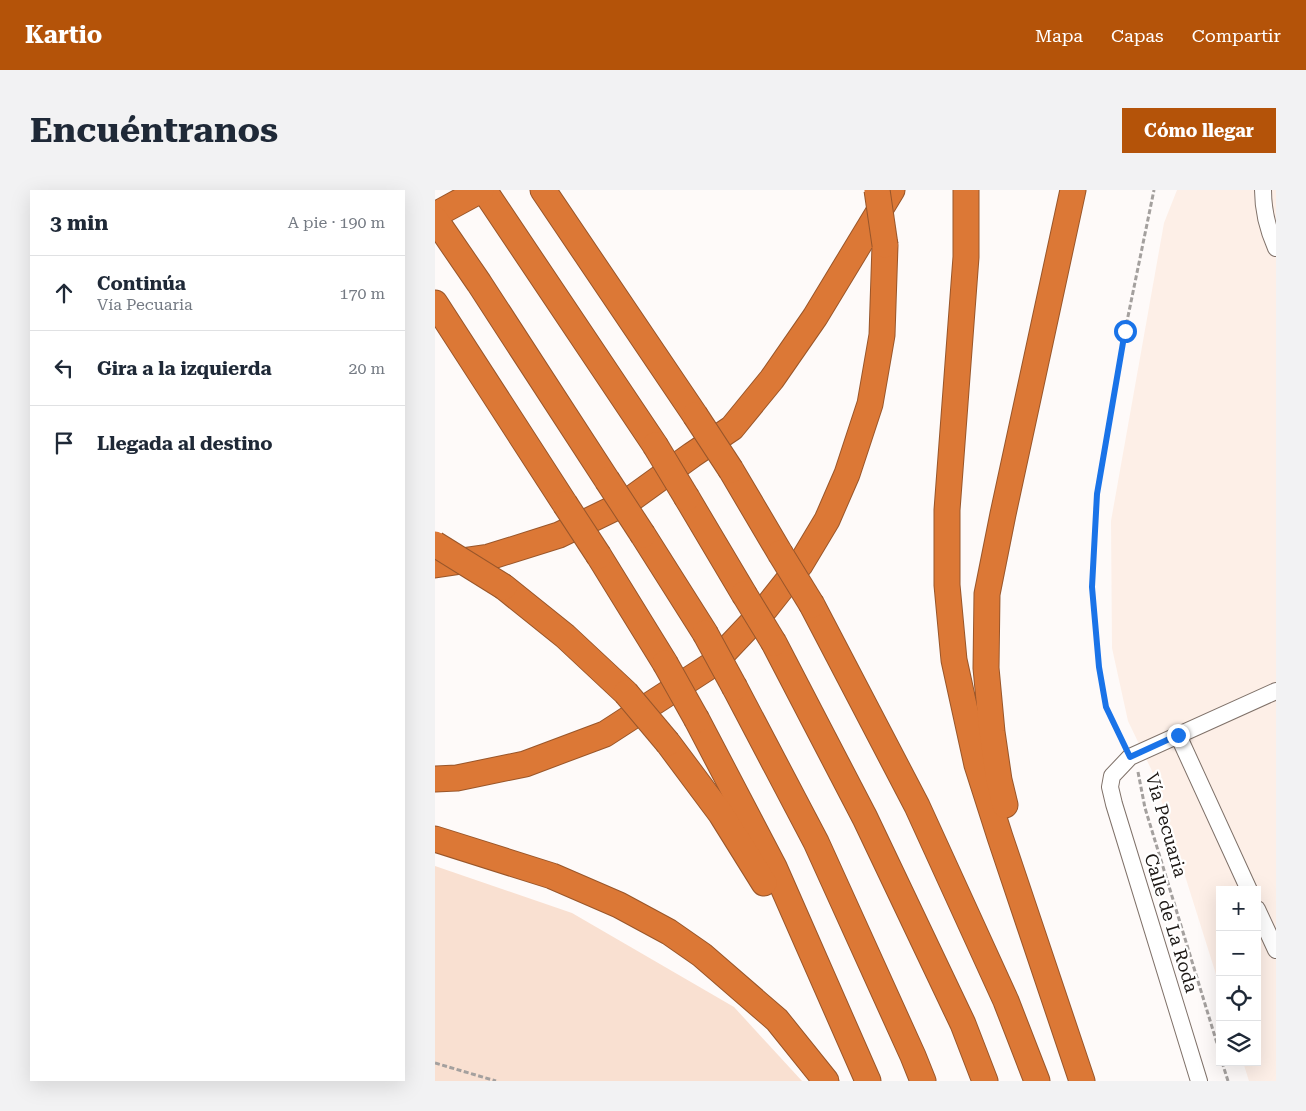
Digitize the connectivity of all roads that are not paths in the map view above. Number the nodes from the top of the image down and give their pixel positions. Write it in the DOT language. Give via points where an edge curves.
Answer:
graph roads {
  1 [pos="482,190"];
  2 [pos="543,190"];
  3 [pos="877,190"];
  4 [pos="892,190"];
  5 [pos="965,190"];
  6 [pos="1073,190"];
  7 [pos="1263,190"];
  8 [pos="435,214"];
  9 [pos="435,219"];
  10 [pos="1276,248"];
  11 [pos="435,303"];
  12 [pos="435,544"];
  13 [pos="435,566"];
  14 [pos="1276,691"];
  15 [pos="1178,735"];
  16 [pos="435,779"];
  17 [pos="435,839"];
  18 [pos="1247,886"];
  19 [pos="1261,918"];
  20 [pos="1276,950"];
  21 [pos="1074,1057"];
  22 [pos="866,1076"];
  23 [pos="826,1081"];
  24 [pos="923,1081"];
  25 [pos="985,1081"];
  26 [pos="1037,1081"];
  27 [pos="1082,1081"];
  28 [pos="1199,1081"];
  1 -- 8 [label="highway"];
  1 -- 25 [label="highway, bridge" via="655,445 774,643 865,818 963,1024"];
  2 -- 26 [label="highway, bridge" via="731,470 811,605 917,806 1006,1001"];
  3 -- 16 [label="highway, bridge" via="885,245 883,335 870,404 847,474 827,520 800,565 766,608 713,664 605,734 525,764 457,778"];
  4 -- 13 [label="highway" via="815,317 772,379 732,428 627,502 559,535 489,557"];
  5 -- 21 [label="highway" via="966,258 947,510 947,585 954,660 977,765"];
  6 -- 21 [label="highway" via="987,594 985,668 999,780 1012,832 1055,964"];
  7 -- 10 [label="street" via="1263,206"];
  9 -- 24 [label="highway, bridge" via="705,633 816,842"];
  11 -- 22 [label="highway, bridge" via="599,556 697,720 773,867"];
  12 -- 22 [label="highway, bridge" via="504,587 565,636 626,693 668,743 721,814 759,874"];
  14 -- 15 [label="street"];
  15 -- 18 [label="street"];
  15 -- 28 [label="street, Calle de La Roda" via="1130,757 1112,776 1110,787"];
  17 -- 23 [label="highway" via="552,876 619,905 669,932 703,955 777,1020"];
  19 -- 20 [label="street"];
  21 -- 27 [label="highway"];
}
